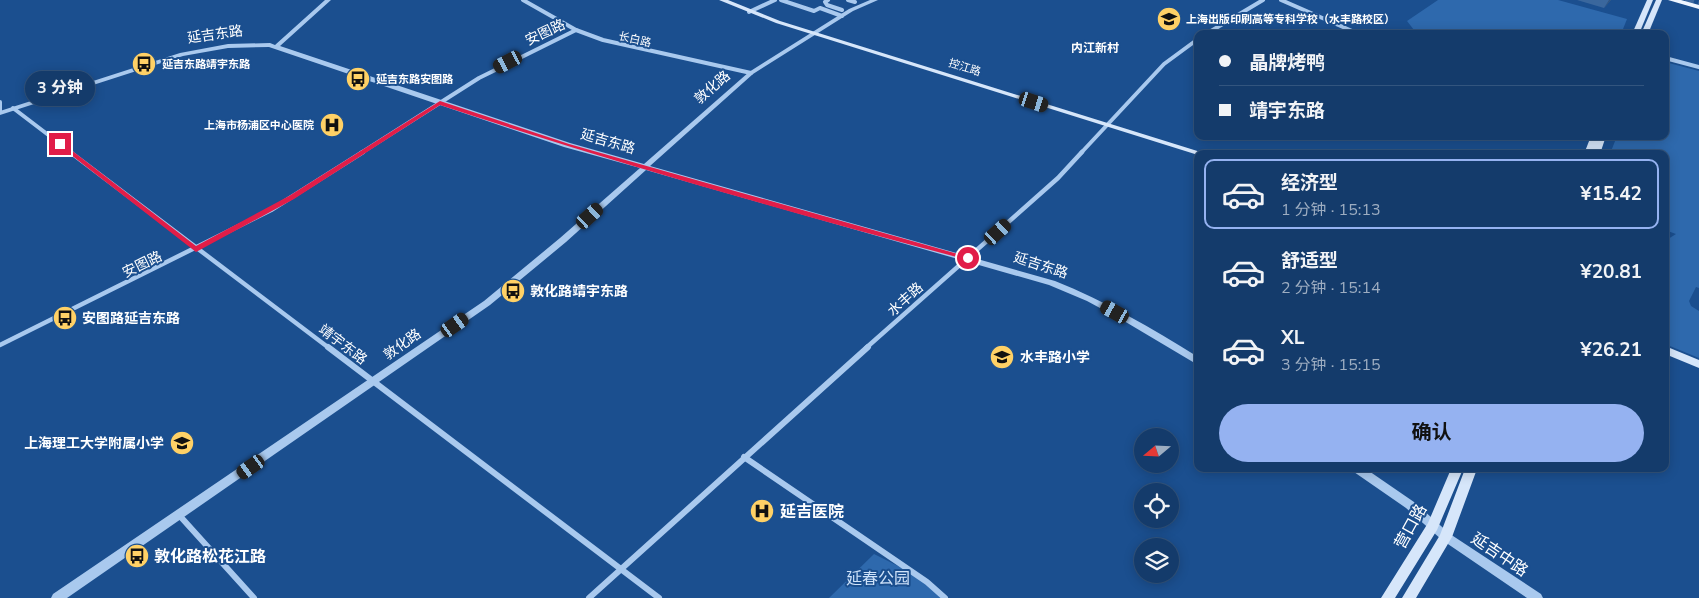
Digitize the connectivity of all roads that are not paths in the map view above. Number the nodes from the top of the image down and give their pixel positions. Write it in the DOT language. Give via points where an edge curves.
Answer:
graph roads {
  1 [pos="328,0"];
  2 [pos="523,0"];
  3 [pos="722,0"];
  4 [pos="775,0"];
  5 [pos="780,0"];
  6 [pos="819,0"];
  7 [pos="848,0"];
  8 [pos="875,0"];
  9 [pos="1263,0"];
  10 [pos="1281,0"];
  11 [pos="1650,0"];
  12 [pos="1659,0"];
  13 [pos="1672,0"];
  14 [pos="827,1"];
  15 [pos="855,2"];
  16 [pos="1699,7"];
  17 [pos="749,12"];
  18 [pos="842,13"];
  19 [pos="576,30"];
  20 [pos="1213,30"];
  21 [pos="1350,30"];
  22 [pos="1637,30"];
  23 [pos="1646,30"];
  24 [pos="814,33"];
  25 [pos="1194,42"];
  26 [pos="276,46"];
  27 [pos="1669,59"];
  28 [pos="1699,67"];
  29 [pos="751,74"];
  30 [pos="0,102"];
  31 [pos="440,103"];
  32 [pos="13,108"];
  33 [pos="0,113"];
  34 [pos="1108,124"];
  35 [pos="1194,151"];
  36 [pos="644,167"];
  37 [pos="196,249"];
  38 [pos="968,258"];
  39 [pos="0,345"];
  40 [pos="1669,352"];
  41 [pos="1194,360"];
  42 [pos="1699,364"];
  43 [pos="374,382"];
  44 [pos="744,457"];
  45 [pos="1363,472"];
  46 [pos="1456,472"];
  47 [pos="1470,472"];
  48 [pos="179,515"];
  49 [pos="1433,526"];
  50 [pos="1446,537"];
  51 [pos="620,568"];
  52 [pos="57,598"];
  53 [pos="254,598"];
  54 [pos="589,598"];
  55 [pos="659,598"];
  56 [pos="945,598"];
  57 [pos="1388,598"];
  58 [pos="1409,598"];
  59 [pos="1537,598"];
  1 -- 26 [label="street"];
  2 -- 19 [label="street, 长白路"];
  3 -- 17 [label="main road, 控江路"];
  4 -- 17 [label="street"];
  5 -- 18 [label="street" via="814,11 820,8"];
  6 -- 14 [label="street"];
  7 -- 15 [label="street"];
  8 -- 18 [label="street, 敦化路"];
  9 -- 20 [label="street"];
  10 -- 21 [label="street"];
  11 -- 22 [label="main road"];
  12 -- 23 [label="main road"];
  13 -- 16 [label="main road"];
  14 -- 18 [label="street" via="827,5"];
  17 -- 24 [label="main road, 控江路"];
  18 -- 24 [label="street, 敦化路"];
  19 -- 29 [label="street, 长白路" via="626,47"];
  19 -- 31 [label="street, 安图路" via="491,71"];
  24 -- 29 [label="street, 敦化路"];
  24 -- 34 [label="main road, 控江路"];
  25 -- 34 [label="street, 水丰路" via="1164,64"];
  26 -- 31 [label="street, 延吉东路"];
  26 -- 32 [label="street, 延吉东路" via="228,46 182,54"];
  27 -- 28 [label="street"];
  29 -- 36 [label="street, 敦化路"];
  30 -- 33 [label="street"];
  31 -- 36 [label="street, 延吉东路"];
  31 -- 37 [label="street, 安图路" via="291,198"];
  32 -- 33 [label="street, 延吉东路"];
  32 -- 37 [label="street, 靖宇东路"];
  34 -- 35 [label="main road, 控江路"];
  34 -- 38 [label="street, 水丰路" via="1058,178"];
  36 -- 38 [label="street, 延吉东路"];
  36 -- 43 [label="street, 敦化路" via="507,288"];
  37 -- 39 [label="street, 安图路"];
  37 -- 43 [label="street, 靖宇东路"];
  38 -- 41 [label="street, 延吉东路" via="1052,282 1081,294"];
  38 -- 44 [label="street, 水丰路"];
  40 -- 42 [label="main road"];
  43 -- 48 [label="street, 敦化路"];
  43 -- 51 [label="street, 靖宇东路"];
  44 -- 51 [label="street, 水丰路"];
  44 -- 56 [label="street" via="927,582"];
  45 -- 49 [label="street" via="1396,494"];
  46 -- 49 [label="main road, 营口路"];
  47 -- 50 [label="main road"];
  48 -- 52 [label="street, 敦化路"];
  48 -- 53 [label="street"];
  49 -- 50 [label="street, 延吉中路"];
  49 -- 57 [label="main road, 营口路"];
  50 -- 58 [label="main road"];
  50 -- 59 [label="street, 延吉中路"];
  51 -- 54 [label="street, 水丰路"];
  51 -- 55 [label="street, 靖宇东路"];
}
